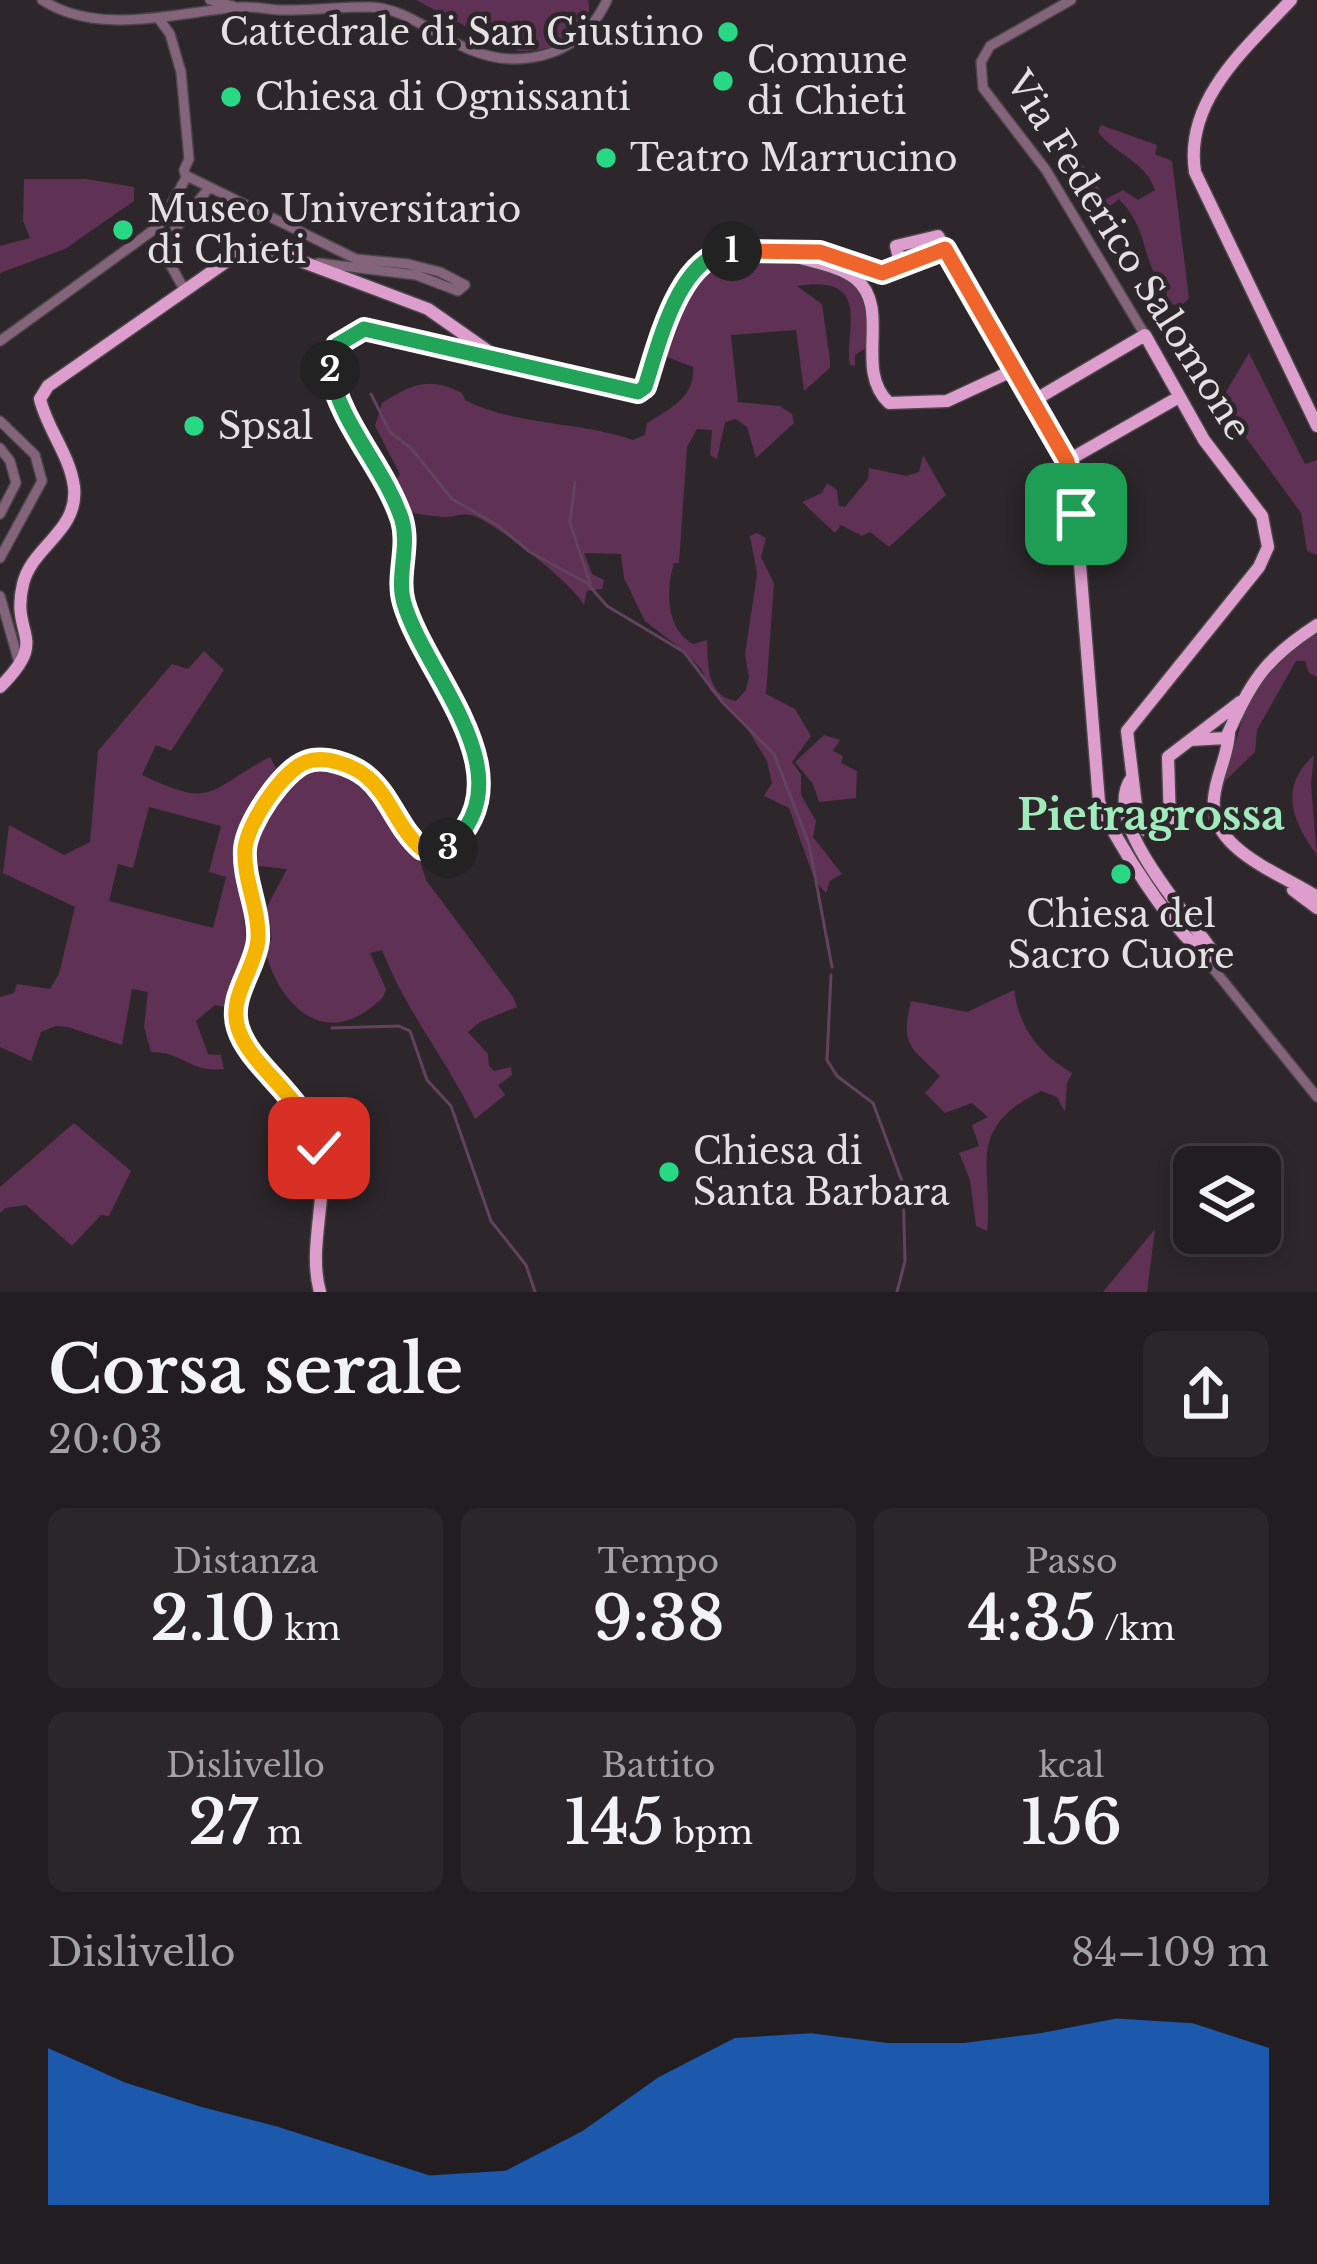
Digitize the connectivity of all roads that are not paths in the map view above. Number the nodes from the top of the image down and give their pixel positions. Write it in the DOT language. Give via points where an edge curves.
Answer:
graph roads {
  1 [pos="42,0"];
  2 [pos="210,0"];
  3 [pos="1071,0"];
  4 [pos="1291,0"];
  5 [pos="606,2"];
  6 [pos="238,8"];
  7 [pos="178,18"];
  8 [pos="159,19"];
  9 [pos="170,34"];
  10 [pos="184,176"];
  11 [pos="209,188"];
  12 [pos="945,249"];
  13 [pos="773,252"];
  14 [pos="314,266"];
  15 [pos="901,266"];
  16 [pos="184,289"];
  17 [pos="1145,335"];
  18 [pos="0,340"];
  19 [pos="501,360"];
  20 [pos="1016,369"];
  21 [pos="1179,398"];
  22 [pos="1033,401"];
  23 [pos="0,421"];
  24 [pos="1317,426"];
  25 [pos="0,448"];
  26 [pos="1067,461"];
  27 [pos="0,514"];
  28 [pos="0,558"];
  29 [pos="0,596"];
  30 [pos="1317,626"];
  31 [pos="20,668"];
  32 [pos="0,687"];
  33 [pos="1220,731"];
  34 [pos="1131,778"];
  35 [pos="1265,865"];
  36 [pos="1317,897"];
  37 [pos="1317,908"];
  38 [pos="1207,953"];
  39 [pos="1317,1097"];
  40 [pos="320,1292"];
  1 -- 8 [label="street" via="70,15"];
  2 -- 6 [label="street"];
  3 -- 17 [label="street, Via Federico Salomone" via="990,46 981,62 987,99 1046,170"];
  4 -- 24 [label="main road" via="1214,88 1192,147 1196,172"];
  5 -- 6 [label="street" via="573,44 513,59 463,50 385,8"];
  6 -- 7 [label="street"];
  7 -- 8 [label="street"];
  7 -- 9 [label="street"];
  8 -- 9 [label="street"];
  9 -- 10 [label="street" via="186,102"];
  10 -- 11 [label="street"];
  10 -- 18 [label="street" via="159,226"];
  11 -- 14 [label="street" via="356,259 424,268 465,285 458,291 416,274"];
  11 -- 16 [label="street" via="167,239"];
  12 -- 15 [label="main road"];
  12 -- 15 [label="main road" via="938,236 896,246"];
  12 -- 20 [label="main road"];
  13 -- 15 [label="main road" via="820,252 871,273"];
  13 -- 19 [label="main road" via="718,253 695,266 638,392"];
  13 -- 20 [label="main road" via="846,273 862,286 870,301 871,368 889,403 947,401"];
  14 -- 16 [label="main road" via="250,248"];
  14 -- 19 [label="main road" via="428,309"];
  16 -- 31 [label="main road" via="40,399 70,466 73,506 23,584 28,649"];
  17 -- 21 [label="main road, Via Federico Salomone"];
  17 -- 22 [label="main road"];
  19 -- 40 [label="main road" via="364,329 337,345 330,361 335,388 402,520 404,604 458,710 479,776 460,837 440,852 406,834 367,777 316,760 295,770 261,807 247,836 258,939 236,1017 319,1148"];
  20 -- 22 [label="main road"];
  21 -- 26 [label="main road"];
  21 -- 34 [label="main road, Via Federico Salomone" via="1262,516 1268,547 1127,731"];
  22 -- 26 [label="main road"];
  23 -- 28 [label="street" via="28,446 42,473"];
  25 -- 27 [label="street" via="16,483"];
  26 -- 38 [label="main road" via="1099,802 1112,836"];
  29 -- 31 [label="street"];
  30 -- 33 [label="main road" via="1271,658"];
  31 -- 32 [label="main road"];
  33 -- 34 [label="main road" via="1184,742 1166,760 1171,818 1163,831 1140,825"];
  33 -- 35 [label="main road" via="1214,817 1223,837"];
  34 -- 38 [label="main road, Via Federico Salomone" via="1121,801 1130,832"];
  35 -- 36 [label="main road"];
  35 -- 37 [label="main road"];
  38 -- 39 [label="street"];
}
